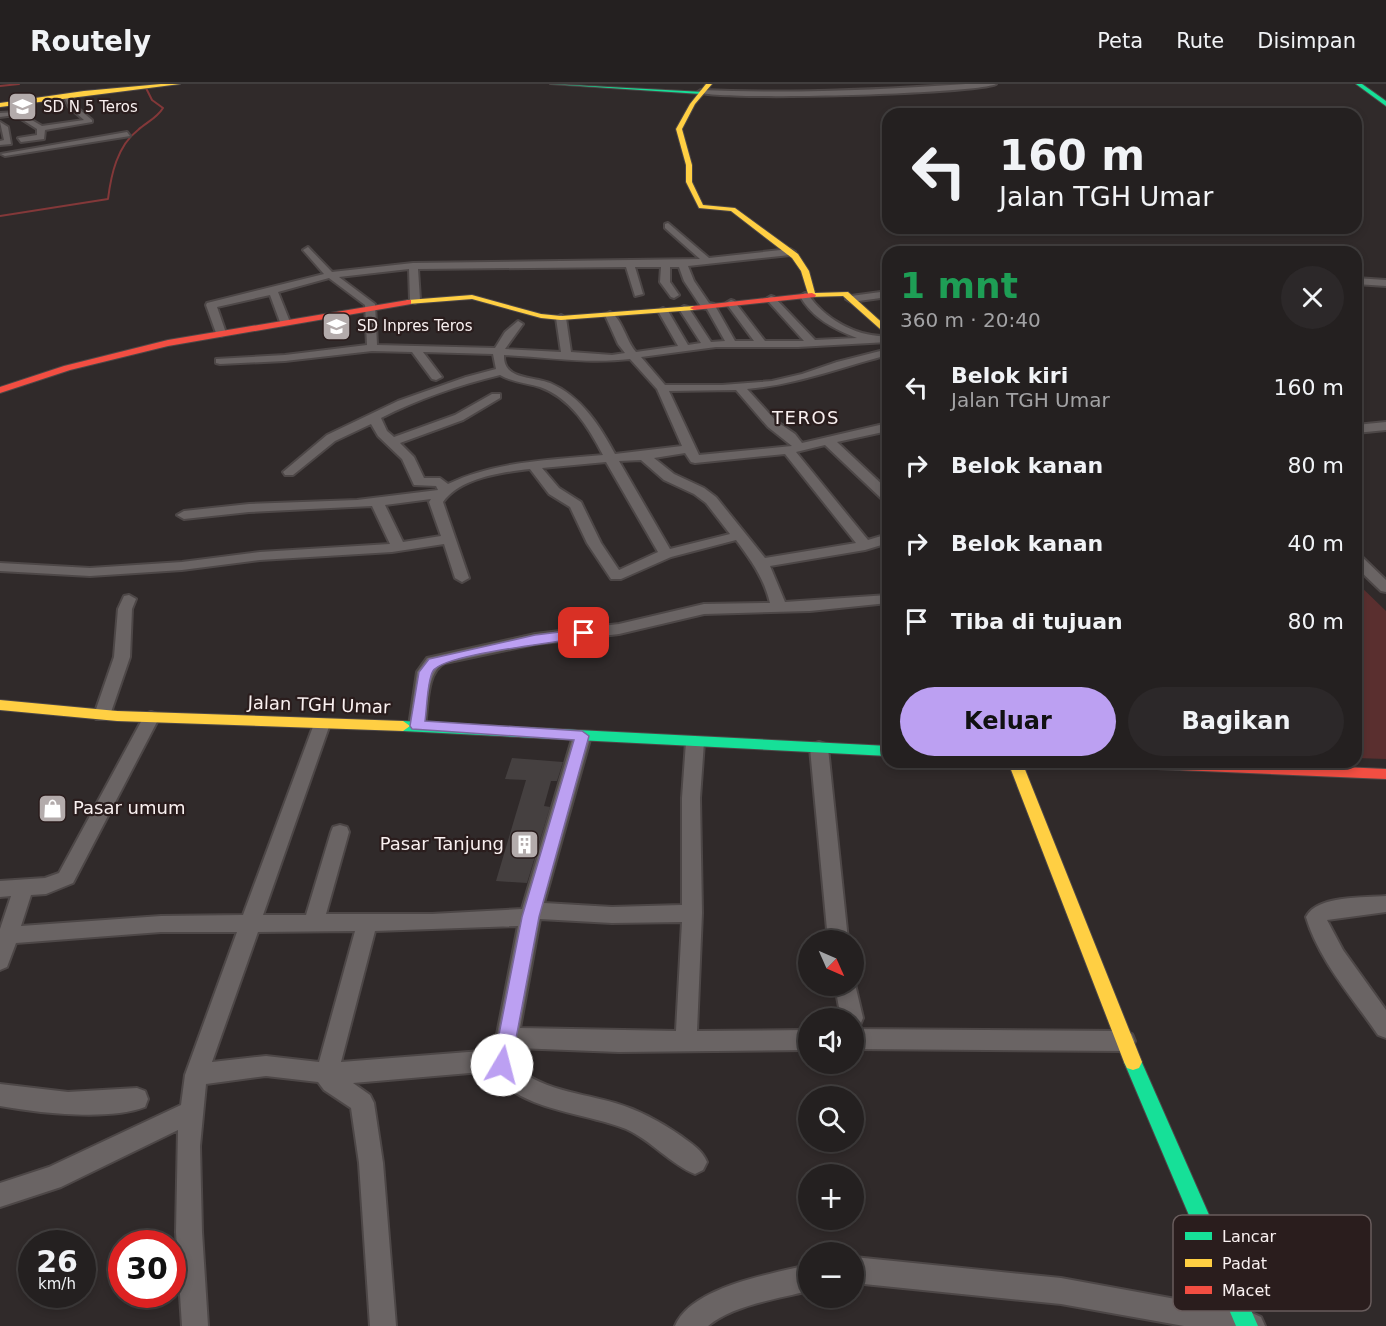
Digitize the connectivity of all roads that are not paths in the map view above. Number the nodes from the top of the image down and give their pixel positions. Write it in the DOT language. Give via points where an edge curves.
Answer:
graph roads {
  1 [pos="177,84"];
  2 [pos="552,84"];
  3 [pos="993,84"];
  4 [pos="1359,84"];
  5 [pos="704,86"];
  6 [pos="765,86"];
  7 [pos="763,95"];
  8 [pos="67,97"];
  9 [pos="1386,104"];
  10 [pos="0,105"];
  11 [pos="0,115"];
  12 [pos="33,122"];
  13 [pos="8,125"];
  14 [pos="68,129"];
  15 [pos="90,130"];
  16 [pos="41,133"];
  17 [pos="128,134"];
  18 [pos="5,142"];
  19 [pos="55,148"];
  20 [pos="668,226"];
  21 [pos="308,250"];
  22 [pos="790,252"];
  23 [pos="708,262"];
  24 [pos="666,264"];
  25 [pos="682,264"];
  26 [pos="630,265"];
  27 [pos="413,266"];
  28 [pos="330,276"];
  29 [pos="1362,281"];
  30 [pos="1386,283"];
  31 [pos="273,291"];
  32 [pos="638,294"];
  33 [pos="674,295"];
  34 [pos="808,295"];
  35 [pos="882,295"];
  36 [pos="852,298"];
  37 [pos="771,299"];
  38 [pos="415,300"];
  39 [pos="731,303"];
  40 [pos="370,306"];
  41 [pos="708,306"];
  42 [pos="684,309"];
  43 [pos="663,311"];
  44 [pos="610,315"];
  45 [pos="561,318"];
  46 [pos="285,322"];
  47 [pos="518,324"];
  48 [pos="221,333"];
  49 [pos="882,335"];
  50 [pos="882,337"];
  51 [pos="882,337"];
  52 [pos="761,343"];
  53 [pos="812,343"];
  54 [pos="732,344"];
  55 [pos="708,345"];
  56 [pos="372,348"];
  57 [pos="415,348"];
  58 [pos="685,348"];
  59 [pos="498,351"];
  60 [pos="882,354"];
  61 [pos="566,357"];
  62 [pos="633,357"];
  63 [pos="220,361"];
  64 [pos="502,371"];
  65 [pos="436,377"];
  66 [pos="739,387"];
  67 [pos="662,388"];
  68 [pos="0,390"];
  69 [pos="496,396"];
  70 [pos="374,418"];
  71 [pos="1386,426"];
  72 [pos="882,428"];
  73 [pos="1362,428"];
  74 [pos="828,441"];
  75 [pos="392,442"];
  76 [pos="689,448"];
  77 [pos="794,449"];
  78 [pos="644,456"];
  79 [pos="611,458"];
  80 [pos="533,465"];
  81 [pos="289,472"];
  82 [pos="882,491"];
  83 [pos="444,493"];
  84 [pos="377,502"];
  85 [pos="184,515"];
  86 [pos="741,535"];
  87 [pos="449,539"];
  88 [pos="882,540"];
  89 [pos="865,546"];
  90 [pos="398,547"];
  91 [pos="666,554"];
  92 [pos="761,563"];
  93 [pos="1362,566"];
  94 [pos="0,567"];
  95 [pos="462,578"];
  96 [pos="1386,588"];
  97 [pos="129,598"];
  98 [pos="882,600"];
  99 [pos="779,607"];
  100 [pos="0,705"];
  101 [pos="102,715"];
  102 [pos="151,718"];
  103 [pos="322,724"];
  104 [pos="417,726"];
  105 [pos="582,736"];
  106 [pos="694,742"];
  107 [pos="819,748"];
  108 [pos="882,752"];
  109 [pos="1017,768"];
  110 [pos="1336,768"];
  111 [pos="1386,774"];
  112 [pos="340,832"];
  113 [pos="23,888"];
  114 [pos="0,889"];
  115 [pos="1386,904"];
  116 [pos="531,913"];
  117 [pos="692,913"];
  118 [pos="313,923"];
  119 [pos="367,923"];
  120 [pos="250,924"];
  121 [pos="837,930"];
  122 [pos="8,935"];
  123 [pos="0,961"];
  124 [pos="1386,1028"];
  125 [pos="864,1031"];
  126 [pos="798,1040"];
  127 [pos="1124,1041"];
  128 [pos="686,1042"];
  129 [pos="504,1049"];
  130 [pos="327,1073"];
  131 [pos="194,1093"];
  132 [pos="0,1095"];
  133 [pos="137,1099"];
  134 [pos="695,1162"];
  135 [pos="0,1195"];
  136 [pos="1200,1215"];
  137 [pos="864,1270"];
  138 [pos="798,1280"];
  139 [pos="1242,1311"];
  140 [pos="1248,1325"];
  141 [pos="195,1326"];
  142 [pos="383,1326"];
  143 [pos="688,1326"];
  1 -- 10 [label="street"];
  2 -- 5 [label="street"];
  3 -- 7 [label="street" via="884,93"];
  4 -- 9 [label="street"];
  5 -- 7 [label="street"];
  5 -- 22 [label="street" via="679,129 692,192 703,208 733,209"];
  6 -- 7 [label="street"];
  8 -- 14 [label="street" via="71,106 91,120"];
  11 -- 12 [label="street" via="16,113"];
  12 -- 13 [label="street"];
  12 -- 16 [label="street"];
  13 -- 18 [label="street"];
  14 -- 15 [label="street"];
  14 -- 16 [label="street"];
  16 -- 18 [label="street"];
  16 -- 19 [label="street" via="42,141"];
  17 -- 19 [label="street"];
  18 -- 19 [label="street" via="10,153"];
  20 -- 23 [label="street"];
  21 -- 28 [label="street"];
  22 -- 23 [label="street"];
  22 -- 34 [label="street" via="804,271"];
  23 -- 25 [label="street"];
  24 -- 25 [label="street"];
  24 -- 26 [label="street"];
  24 -- 33 [label="street" via="665,282"];
  25 -- 41 [label="street"];
  26 -- 27 [label="street"];
  26 -- 32 [label="street"];
  27 -- 28 [label="street"];
  27 -- 38 [label="street"];
  28 -- 31 [label="street"];
  28 -- 40 [label="street"];
  29 -- 30 [label="street"];
  31 -- 46 [label="street"];
  31 -- 48 [label="street" via="211,305"];
  34 -- 36 [label="street" via="843,294"];
  34 -- 37 [label="street"];
  34 -- 50 [label="street" via="810,305 853,332"];
  35 -- 36 [label="street"];
  36 -- 49 [label="street"];
  37 -- 39 [label="street"];
  37 -- 53 [label="street"];
  38 -- 40 [label="street"];
  38 -- 45 [label="street" via="472,297"];
  39 -- 41 [label="street"];
  39 -- 52 [label="street"];
  40 -- 46 [label="street"];
  40 -- 56 [label="street"];
  41 -- 42 [label="street"];
  41 -- 54 [label="street"];
  42 -- 43 [label="street"];
  42 -- 55 [label="street"];
  43 -- 44 [label="street"];
  43 -- 58 [label="street"];
  44 -- 45 [label="street"];
  44 -- 62 [label="street"];
  45 -- 61 [label="street"];
  46 -- 48 [label="street"];
  47 -- 59 [label="street"];
  48 -- 68 [label="street" via="67,368"];
  51 -- 53 [label="street"];
  52 -- 53 [label="street"];
  52 -- 54 [label="street"];
  54 -- 55 [label="street"];
  55 -- 58 [label="street"];
  56 -- 57 [label="street"];
  56 -- 63 [label="street"];
  57 -- 59 [label="street"];
  57 -- 65 [label="street"];
  58 -- 62 [label="street"];
  59 -- 61 [label="street"];
  59 -- 64 [label="street"];
  60 -- 66 [label="street" via="805,377"];
  61 -- 62 [label="street"];
  62 -- 67 [label="street"];
  64 -- 70 [label="street" via="402,403"];
  64 -- 79 [label="street" via="507,376 546,386 573,403 588,418"];
  66 -- 67 [label="street"];
  66 -- 77 [label="street" via="772,424 791,437"];
  67 -- 76 [label="street"];
  69 -- 75 [label="street" via="468,414"];
  70 -- 75 [label="street"];
  70 -- 81 [label="street" via="331,438"];
  71 -- 73 [label="street"];
  72 -- 74 [label="street"];
  74 -- 77 [label="street"];
  74 -- 82 [label="street"];
  75 -- 83 [label="street" via="408,457 419,482 440,482"];
  76 -- 77 [label="street" via="697,459"];
  76 -- 78 [label="street"];
  77 -- 89 [label="street"];
  78 -- 79 [label="street"];
  78 -- 86 [label="street" via="669,477 711,500"];
  79 -- 80 [label="street"];
  79 -- 91 [label="street"];
  80 -- 83 [label="street" via="483,474"];
  80 -- 91 [label="street" via="554,491 576,506 614,576"];
  83 -- 84 [label="street"];
  83 -- 87 [label="street" via="436,502"];
  84 -- 85 [label="street"];
  84 -- 90 [label="street"];
  86 -- 91 [label="street"];
  86 -- 92 [label="street"];
  87 -- 90 [label="street"];
  87 -- 95 [label="street"];
  88 -- 89 [label="street"];
  89 -- 92 [label="street"];
  90 -- 94 [label="street" via="90,572"];
  92 -- 99 [label="street"];
  93 -- 96 [label="street"];
  97 -- 101 [label="street" via="124,609 122,657"];
  98 -- 99 [label="street"];
  99 -- 104 [label="street" via="704,609 619,629 535,639 441,659 425,672"];
  100 -- 101 [label="street, Jalan TGH Umar"];
  101 -- 102 [label="street, Jalan TGH Umar"];
  102 -- 103 [label="street, Jalan TGH Umar"];
  102 -- 113 [label="street" via="66,878 54,884"];
  103 -- 104 [label="street, Jalan TGH Umar"];
  103 -- 120 [label="street"];
  104 -- 105 [label="street, Jalan TGH Umar"];
  105 -- 106 [label="street, Jalan TGH Umar"];
  105 -- 116 [label="street"];
  106 -- 107 [label="street, Jalan TGH Umar"];
  106 -- 117 [label="street"];
  107 -- 108 [label="street, Jalan TGH Umar"];
  107 -- 121 [label="street"];
  109 -- 127 [label="street"];
  110 -- 111 [label="street"];
  112 -- 118 [label="street"];
  113 -- 114 [label="street"];
  113 -- 122 [label="street"];
  115 -- 124 [label="street" via="1325,910 1316,917 1326,940"];
  116 -- 117 [label="street" via="615,917"];
  116 -- 119 [label="street"];
  116 -- 129 [label="street"];
  117 -- 128 [label="street"];
  118 -- 119 [label="street"];
  118 -- 120 [label="street"];
  119 -- 130 [label="street"];
  120 -- 122 [label="street" via="161,924"];
  120 -- 131 [label="street"];
  122 -- 123 [label="street"];
  125 -- 127 [label="street"];
  126 -- 128 [label="street"];
  127 -- 136 [label="street"];
  128 -- 129 [label="street"];
  129 -- 130 [label="street" via="362,1072"];
  129 -- 134 [label="street" via="503,1069 522,1084 628,1119"];
  130 -- 131 [label="street" via="266,1066"];
  130 -- 142 [label="street" via="332,1082 362,1103 371,1163"];
  131 -- 135 [label="street" via="52,1178"];
  131 -- 141 [label="street" via="188,1189"];
  132 -- 133 [label="street" via="48,1101"];
  137 -- 140 [label="street" via="1061,1292"];
  138 -- 143 [label="street" via="710,1307"];
  139 -- 140 [label="street"];
}
